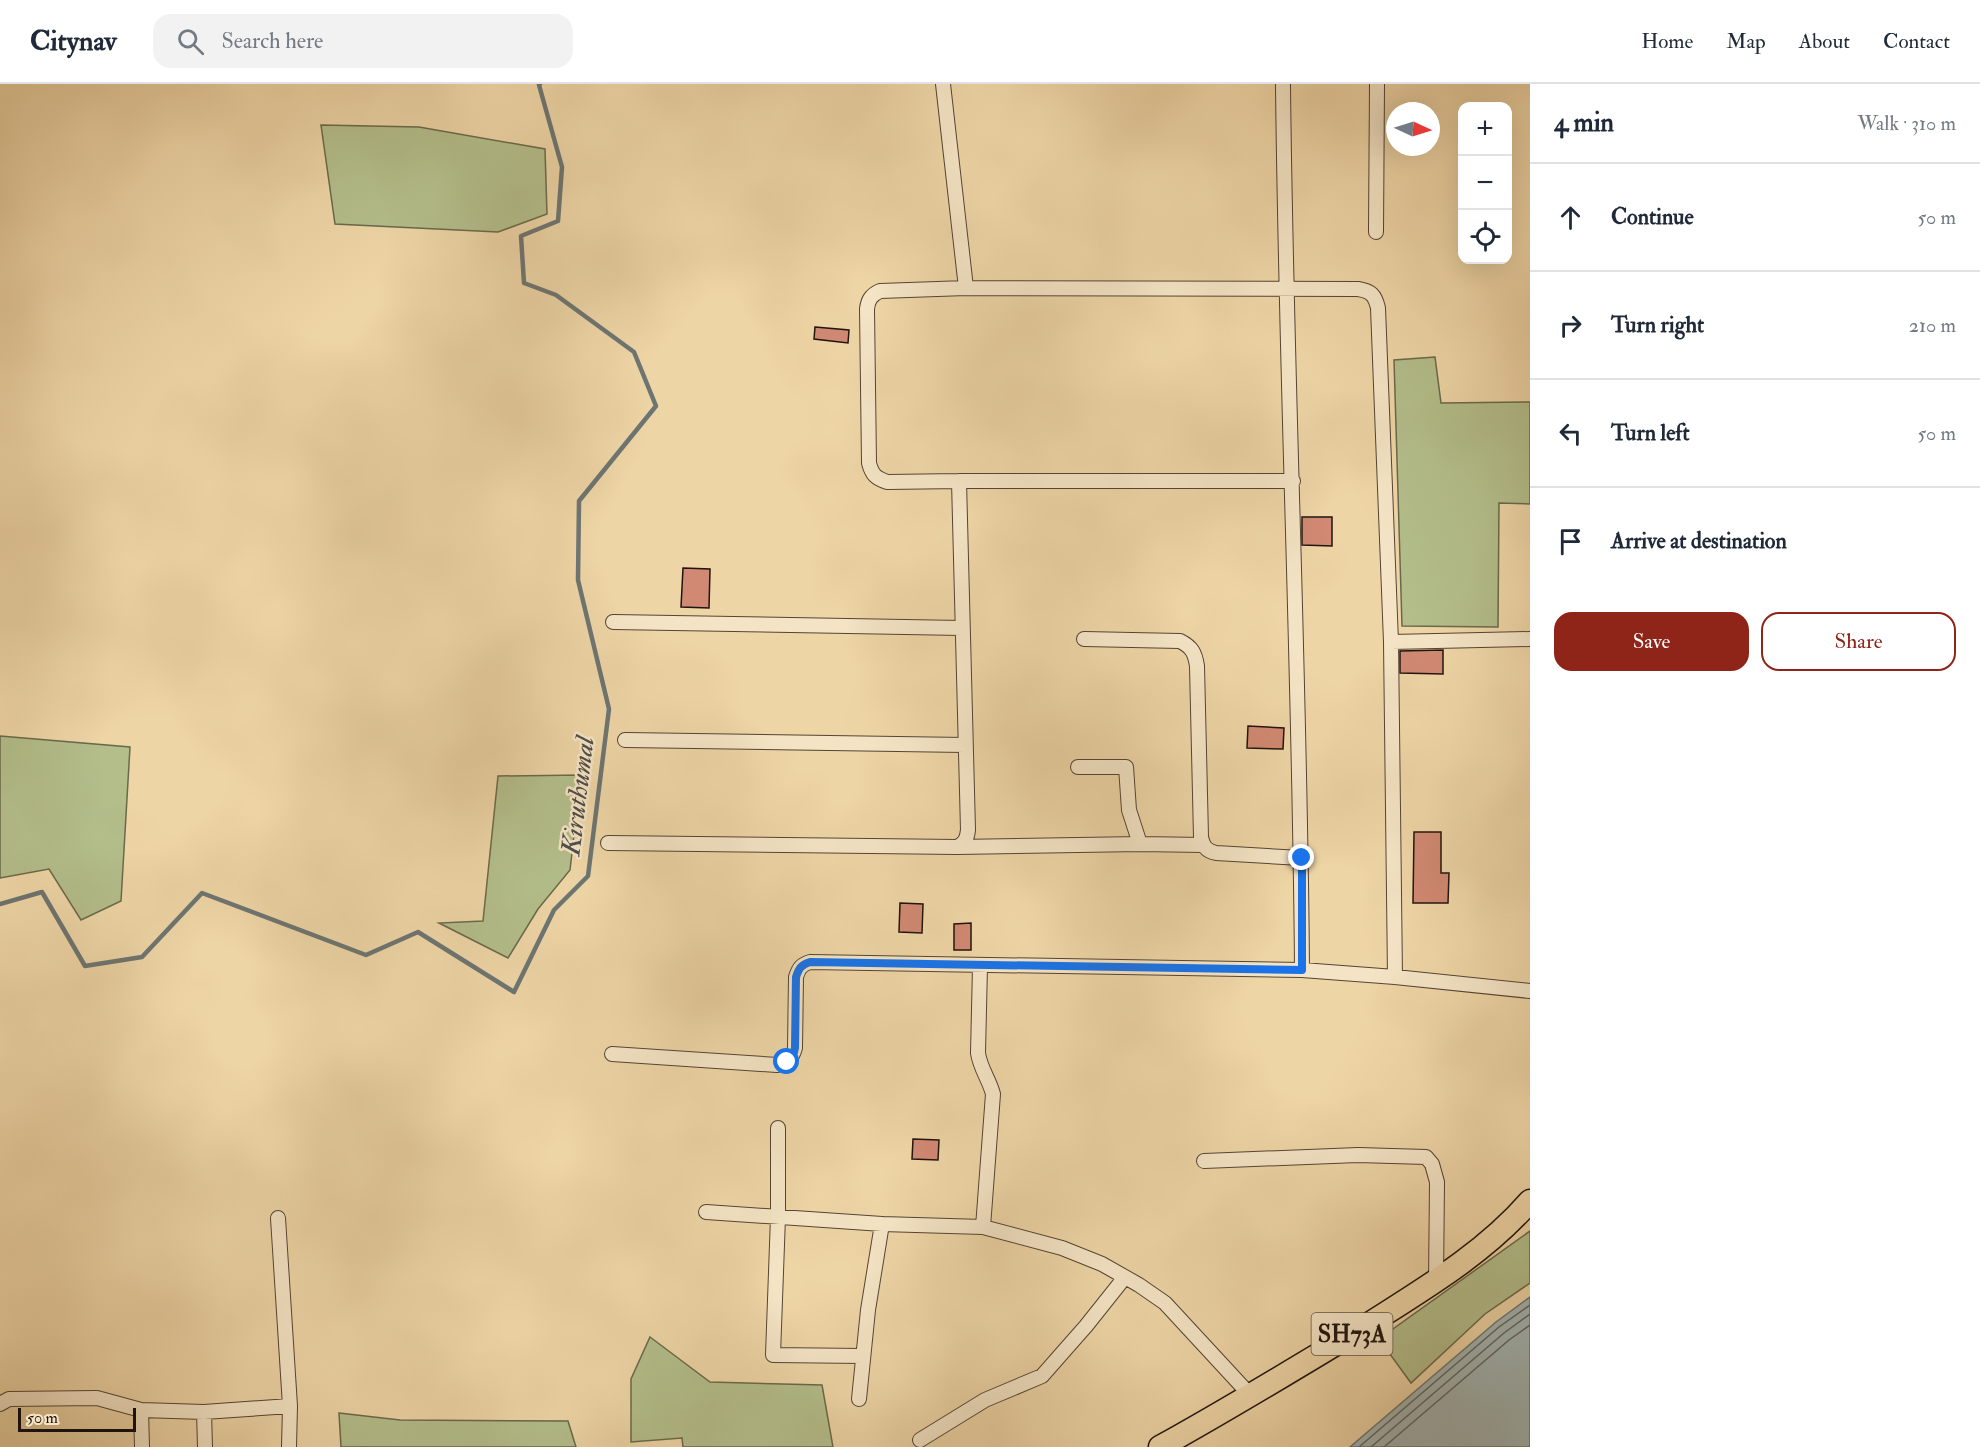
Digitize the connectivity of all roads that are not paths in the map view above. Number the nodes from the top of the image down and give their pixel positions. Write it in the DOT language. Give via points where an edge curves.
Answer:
graph roads {
  1 [pos="943,84"];
  2 [pos="1283,84"];
  3 [pos="1377,84"];
  4 [pos="1376,232"];
  5 [pos="966,288"];
  6 [pos="1286,289"];
  7 [pos="959,481"];
  8 [pos="1293,481"];
  9 [pos="613,622"];
  10 [pos="962,628"];
  11 [pos="1084,639"];
  12 [pos="1530,639"];
  13 [pos="1391,642"];
  14 [pos="625,740"];
  15 [pos="965,745"];
  16 [pos="1078,767"];
  17 [pos="608,843"];
  18 [pos="1140,844"];
  19 [pos="1203,845"];
  20 [pos="957,847"];
  21 [pos="1302,858"];
  22 [pos="980,966"];
  23 [pos="1302,970"];
  24 [pos="1395,977"];
  25 [pos="1530,991"];
  26 [pos="612,1054"];
  27 [pos="778,1128"];
  28 [pos="1204,1161"];
  29 [pos="1530,1201"];
  30 [pos="706,1212"];
  31 [pos="778,1217"];
  32 [pos="278,1218"];
  33 [pos="882,1224"];
  34 [pos="983,1227"];
  35 [pos="1125,1277"];
  36 [pos="1436,1282"];
  37 [pos="863,1356"];
  38 [pos="1251,1396"];
  39 [pos="859,1399"];
  40 [pos="0,1404"];
  41 [pos="290,1406"];
  42 [pos="141,1410"];
  43 [pos="204,1412"];
  44 [pos="921,1440"];
  45 [pos="142,1447"];
  46 [pos="205,1447"];
  47 [pos="289,1447"];
  48 [pos="1160,1447"];
  1 -- 5 [label="street"];
  2 -- 6 [label="street"];
  3 -- 4 [label="street"];
  5 -- 6 [label="street"];
  5 -- 7 [label="street" via="880,291 868,301 867,309 872,473 887,482"];
  6 -- 8 [label="street"];
  6 -- 13 [label="street" via="1358,289 1370,291 1376,297"];
  7 -- 8 [label="street"];
  7 -- 10 [label="street"];
  8 -- 21 [label="street"];
  9 -- 10 [label="street"];
  10 -- 15 [label="street"];
  11 -- 19 [label="street" via="1180,641 1190,646 1197,666"];
  12 -- 13 [label="street"];
  13 -- 24 [label="street"];
  14 -- 15 [label="street"];
  15 -- 20 [label="street" via="968,830 964,843"];
  16 -- 18 [label="street" via="1126,767 1129,810"];
  17 -- 20 [label="street"];
  18 -- 19 [label="street"];
  18 -- 20 [label="street"];
  19 -- 21 [label="street" via="1216,853"];
  21 -- 23 [label="street"];
  22 -- 23 [label="street"];
  22 -- 26 [label="street" via="803,964 796,977 793,1056 777,1065"];
  22 -- 34 [label="street" via="978,1053 993,1094"];
  23 -- 24 [label="street"];
  24 -- 25 [label="street"];
  27 -- 31 [label="street"];
  28 -- 36 [label="street" via="1358,1155 1426,1157 1437,1182"];
  29 -- 36 [label="main road, SH73A" via="1481,1248"];
  30 -- 31 [label="street"];
  31 -- 33 [label="street"];
  31 -- 37 [label="street" via="773,1355"];
  32 -- 41 [label="street"];
  33 -- 34 [label="street"];
  33 -- 37 [label="street"];
  34 -- 35 [label="street" via="1062,1248"];
  35 -- 38 [label="street" via="1165,1303"];
  35 -- 44 [label="street" via="1042,1376 985,1400"];
  36 -- 38 [label="main road, SH73A"];
  37 -- 39 [label="street"];
  38 -- 48 [label="main road, SH73A"];
  40 -- 42 [label="street" via="9,1400 97,1398"];
  41 -- 43 [label="street"];
  41 -- 47 [label="street"];
  42 -- 43 [label="street"];
  42 -- 45 [label="street"];
  43 -- 46 [label="street"];
}
